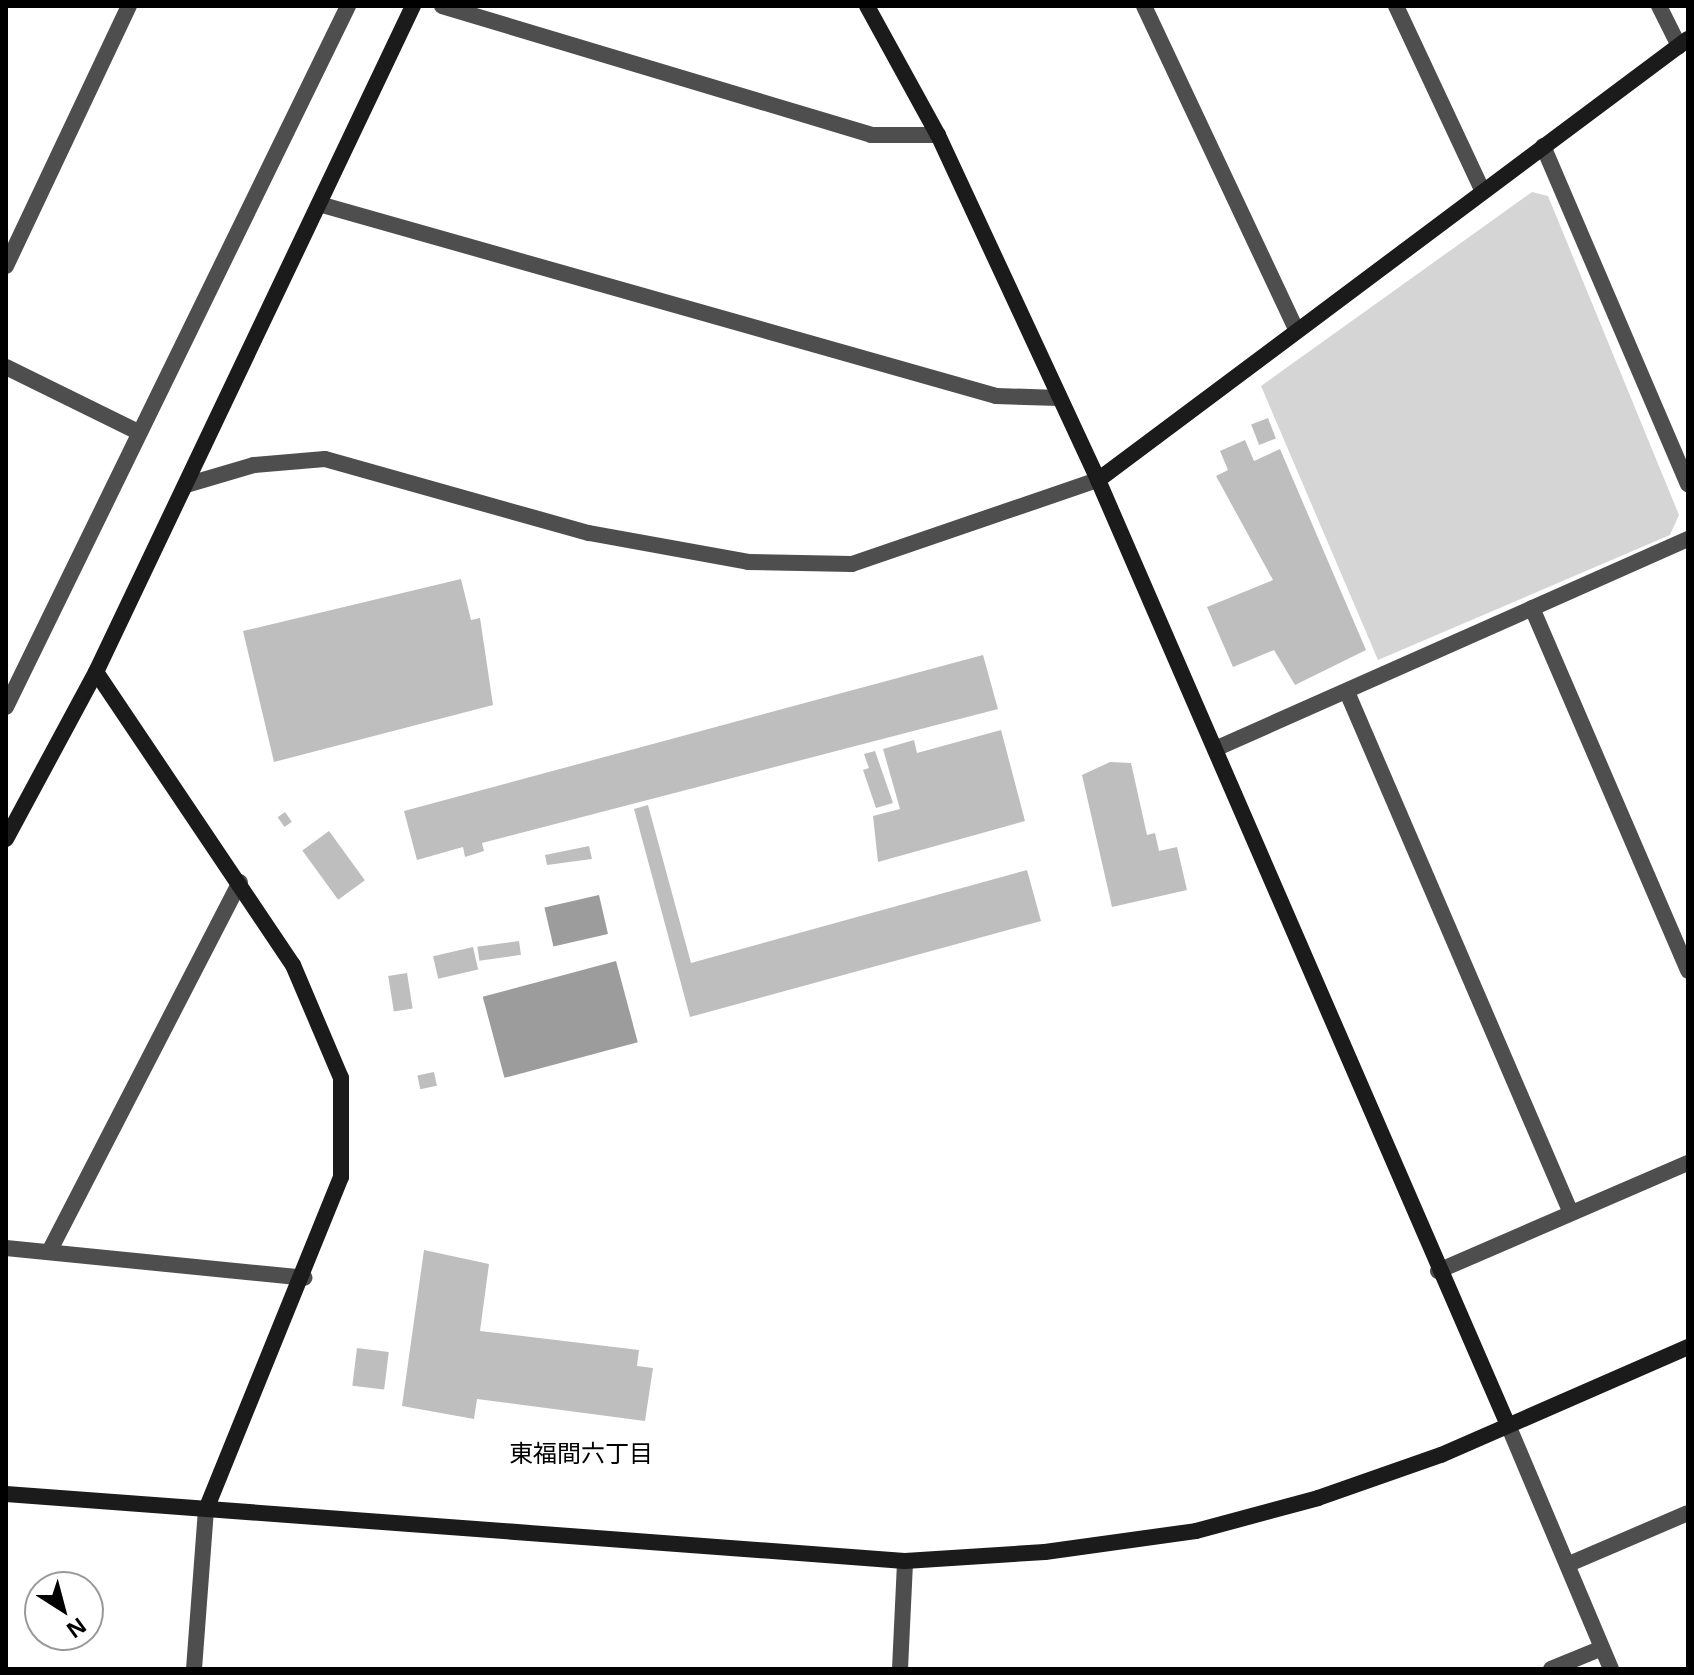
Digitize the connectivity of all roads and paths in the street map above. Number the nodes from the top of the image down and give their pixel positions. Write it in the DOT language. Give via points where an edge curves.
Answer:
graph roads {
  1 [pos="129,6"];
  2 [pos="348,6"];
  3 [pos="413,6"];
  4 [pos="442,6"];
  5 [pos="867,6"];
  6 [pos="1144,6"];
  7 [pos="1396,6"];
  8 [pos="1659,6"];
  9 [pos="1684,42"];
  10 [pos="938,135"];
  11 [pos="1543,146"];
  12 [pos="1483,192"];
  13 [pos="319,204"];
  14 [pos="6,266"];
  15 [pos="1297,331"];
  16 [pos="6,367"];
  17 [pos="1059,398"];
  18 [pos="136,431"];
  19 [pos="1098,480"];
  20 [pos="1688,484"];
  21 [pos="186,485"];
  22 [pos="1688,539"];
  23 [pos="1532,608"];
  24 [pos="96,672"];
  25 [pos="1347,692"];
  26 [pos="6,707"];
  27 [pos="1215,749"];
  28 [pos="6,839"];
  29 [pos="240,882"];
  30 [pos="1688,971"];
  31 [pos="1688,1163"];
  32 [pos="1571,1213"];
  33 [pos="6,1248"];
  34 [pos="50,1250"];
  35 [pos="1438,1271"];
  36 [pos="304,1278"];
  37 [pos="1688,1347"];
  38 [pos="1508,1425"];
  39 [pos="6,1494"];
  40 [pos="206,1509"];
  41 [pos="1688,1513"];
  42 [pos="905,1561"];
  43 [pos="1569,1564"];
  44 [pos="1602,1648"];
  45 [pos="194,1669"];
  46 [pos="900,1669"];
  47 [pos="1551,1669"];
  48 [pos="1611,1669"];
  1 -- 14 [label="street"];
  2 -- 18 [label="street"];
  3 -- 13 [label="street"];
  4 -- 10 [label="street" via="871,135"];
  5 -- 10 [label="street"];
  6 -- 15 [label="street"];
  7 -- 12 [label="street"];
  8 -- 9 [label="street"];
  9 -- 11 [label="street"];
  10 -- 17 [label="street"];
  11 -- 12 [label="street"];
  11 -- 20 [label="street"];
  12 -- 15 [label="street"];
  13 -- 17 [label="street" via="996,396"];
  13 -- 21 [label="street"];
  15 -- 19 [label="street"];
  16 -- 18 [label="street"];
  17 -- 19 [label="street"];
  18 -- 26 [label="street"];
  19 -- 21 [label="street" via="852,564 748,562 589,533 325,459 254,465"];
  19 -- 27 [label="street"];
  21 -- 24 [label="street"];
  22 -- 23 [label="street"];
  23 -- 25 [label="street"];
  23 -- 30 [label="street"];
  24 -- 28 [label="street"];
  24 -- 29 [label="street"];
  25 -- 27 [label="street"];
  25 -- 32 [label="street"];
  27 -- 35 [label="street"];
  29 -- 34 [label="street"];
  29 -- 36 [label="street" via="293,965 341,1078 341,1177"];
  31 -- 32 [label="street"];
  32 -- 35 [label="street"];
  33 -- 34 [label="street"];
  34 -- 36 [label="street"];
  35 -- 38 [label="street"];
  36 -- 40 [label="street"];
  37 -- 38 [label="street"];
  38 -- 42 [label="street" via="1318,1498 1196,1531"];
  38 -- 43 [label="street"];
  39 -- 40 [label="street"];
  40 -- 42 [label="street"];
  40 -- 45 [label="street"];
  41 -- 43 [label="street"];
  42 -- 46 [label="street"];
  43 -- 44 [label="street"];
  44 -- 47 [label="street"];
  44 -- 48 [label="street"];
}
